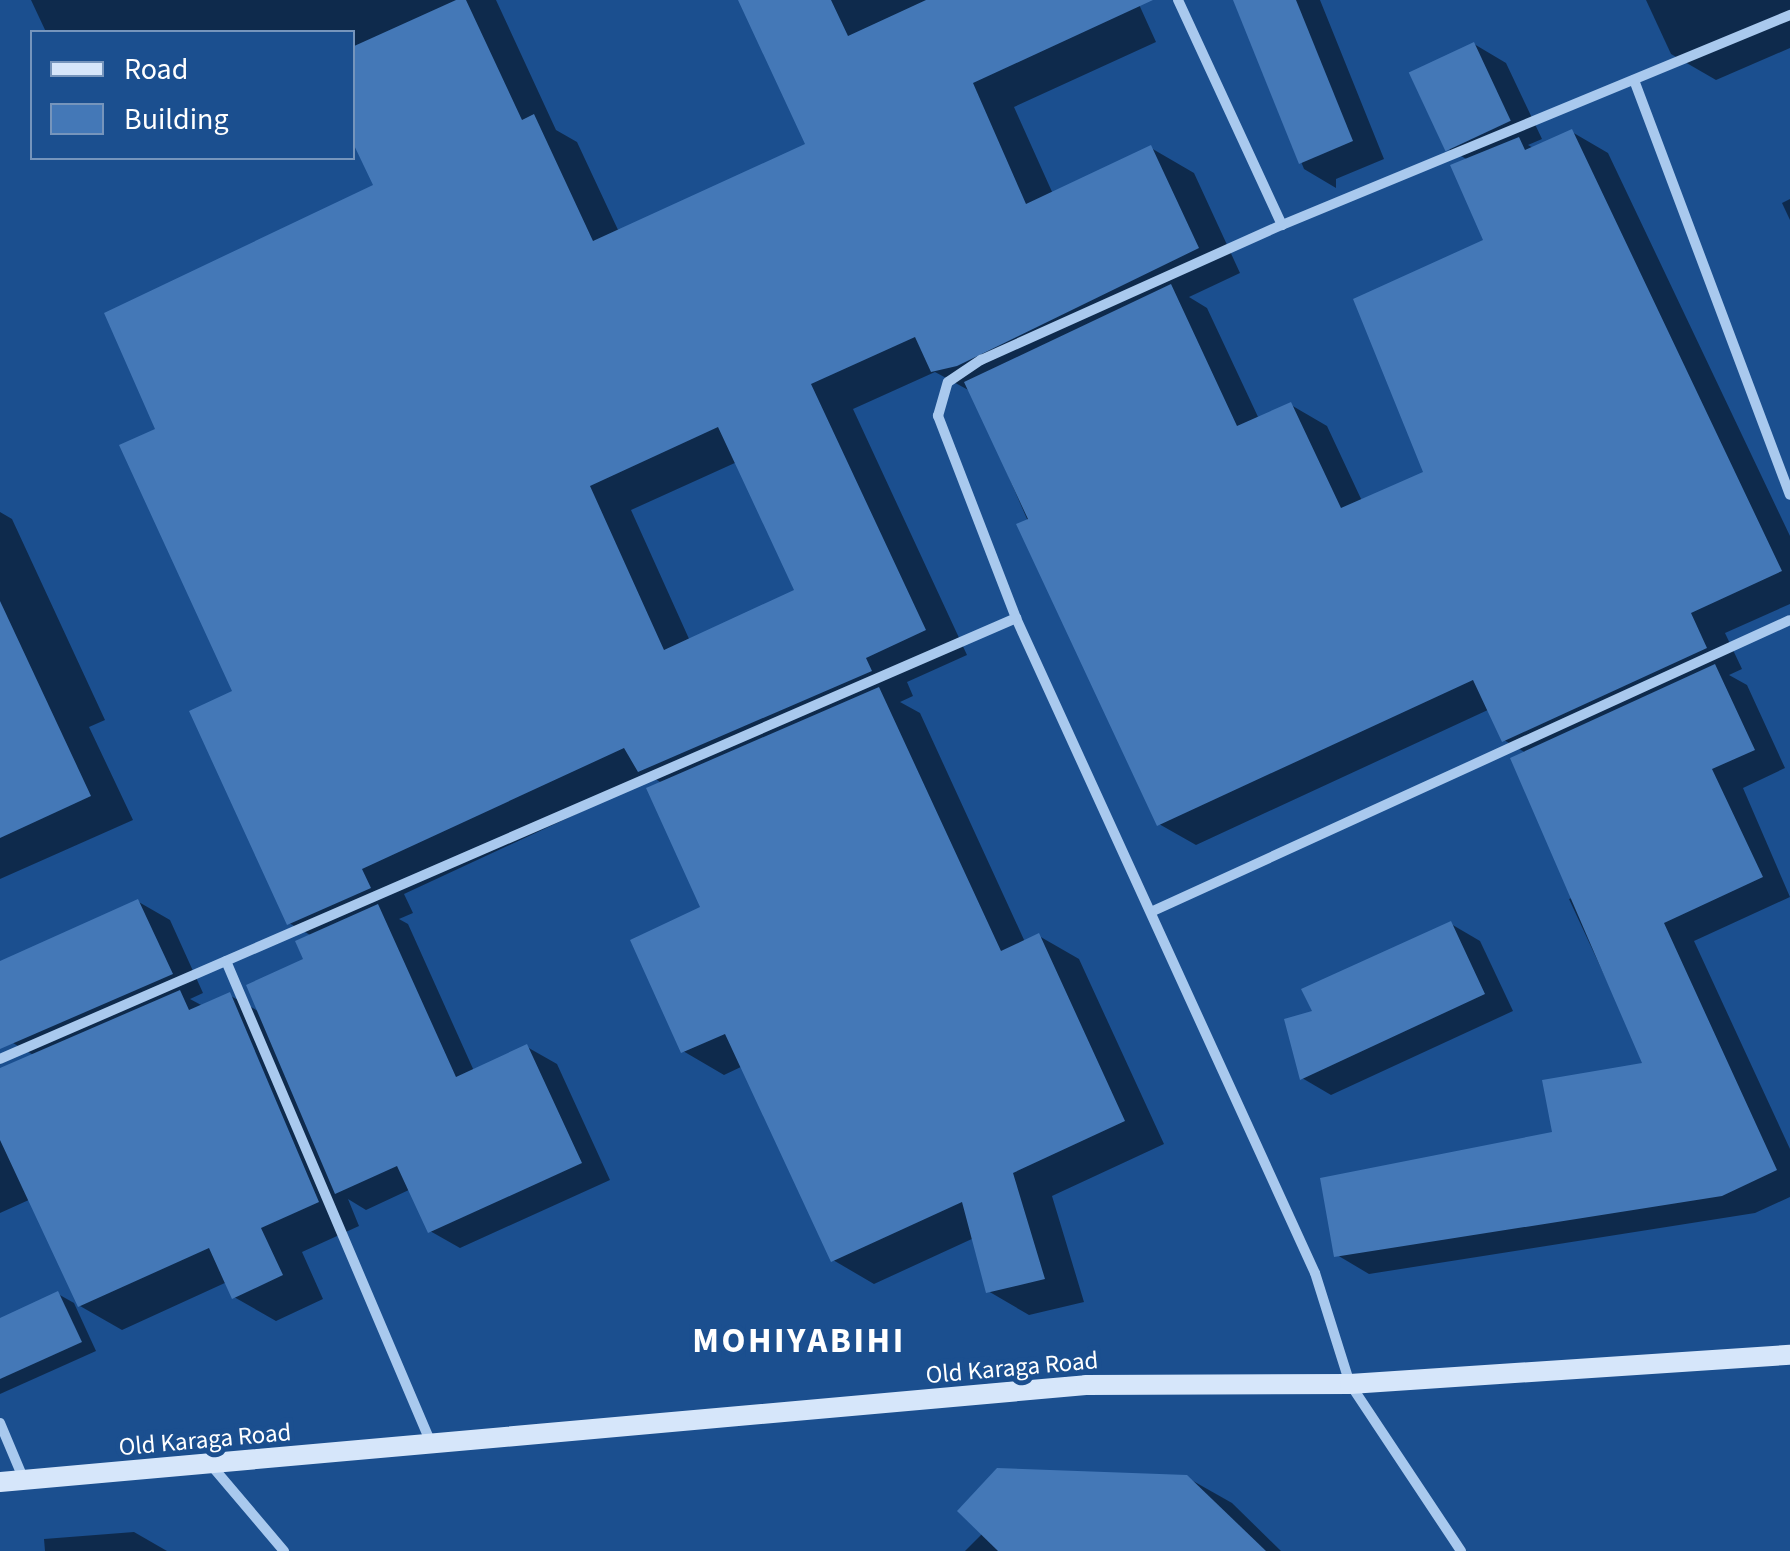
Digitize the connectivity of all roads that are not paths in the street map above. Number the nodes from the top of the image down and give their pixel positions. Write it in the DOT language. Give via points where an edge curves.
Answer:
graph roads {
  1 [pos="1178,0"];
  2 [pos="1790,15"];
  3 [pos="1634,80"];
  4 [pos="1282,226"];
  5 [pos="1790,495"];
  6 [pos="1016,618"];
  7 [pos="1790,620"];
  8 [pos="1153,911"];
  9 [pos="226,961"];
  10 [pos="0,1059"];
  11 [pos="1790,1356"];
  12 [pos="1350,1384"];
  13 [pos="0,1423"];
  14 [pos="432,1446"];
  15 [pos="211,1465"];
  16 [pos="24,1480"];
  17 [pos="0,1482"];
  18 [pos="284,1551"];
  19 [pos="1461,1551"];
  1 -- 4 [label="street"];
  2 -- 3 [label="street"];
  3 -- 4 [label="street"];
  3 -- 5 [label="street"];
  4 -- 6 [label="street" via="981,360 948,382 938,416"];
  6 -- 8 [label="street"];
  6 -- 9 [label="street"];
  7 -- 8 [label="street"];
  8 -- 12 [label="street" via="1315,1273"];
  9 -- 10 [label="street"];
  9 -- 14 [label="street"];
  11 -- 12 [label="street, Old Karaga Road"];
  12 -- 14 [label="street, Old Karaga Road" via="1086,1385"];
  12 -- 19 [label="street"];
  13 -- 16 [label="street"];
  14 -- 15 [label="street, Old Karaga Road"];
  15 -- 16 [label="street, Old Karaga Road"];
  15 -- 18 [label="street"];
  16 -- 17 [label="street, Old Karaga Road"];
}
